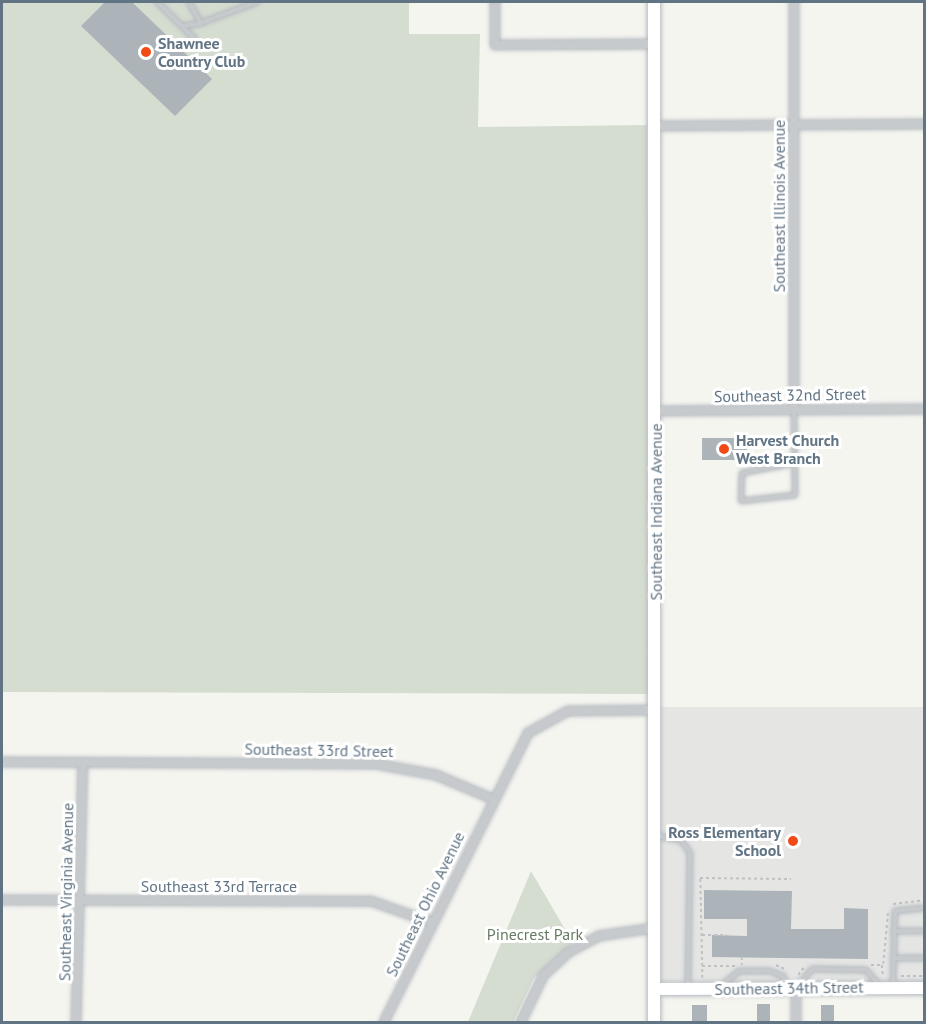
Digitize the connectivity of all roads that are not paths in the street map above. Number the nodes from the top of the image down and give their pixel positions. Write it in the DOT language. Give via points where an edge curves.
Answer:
graph roads {
  1 [pos="157,2"];
  2 [pos="192,2"];
  3 [pos="257,2"];
  4 [pos="495,2"];
  5 [pos="654,2"];
  6 [pos="794,2"];
  7 [pos="201,23"];
  8 [pos="183,26"];
  9 [pos="195,39"];
  10 [pos="654,44"];
  11 [pos="794,124"];
  12 [pos="924,124"];
  13 [pos="655,126"];
  14 [pos="924,409"];
  15 [pos="794,410"];
  16 [pos="656,411"];
  17 [pos="794,464"];
  18 [pos="655,710"];
  19 [pos="2,762"];
  20 [pos="83,762"];
  21 [pos="493,799"];
  22 [pos="654,836"];
  23 [pos="2,900"];
  24 [pos="81,900"];
  25 [pos="924,908"];
  26 [pos="433,923"];
  27 [pos="654,928"];
  28 [pos="893,931"];
  29 [pos="924,931"];
  30 [pos="893,958"];
  31 [pos="924,958"];
  32 [pos="887,987"];
  33 [pos="792,988"];
  34 [pos="924,988"];
  35 [pos="654,989"];
  36 [pos="688,989"];
  37 [pos="76,1023"];
  38 [pos="384,1023"];
  39 [pos="521,1023"];
  40 [pos="654,1023"];
  41 [pos="796,1023"];
  1 -- 8 [label="lane"];
  2 -- 7 [label="lane"];
  3 -- 7 [label="lane"];
  4 -- 10 [label="street" via="495,45"];
  5 -- 10 [label="street, Southeast Indiana Avenue"];
  6 -- 11 [label="street, Southeast Illinois Avenue"];
  7 -- 8 [label="lane"];
  8 -- 9 [label="lane"];
  10 -- 13 [label="street, Southeast Indiana Avenue"];
  11 -- 12 [label="street"];
  11 -- 13 [label="street"];
  11 -- 15 [label="street, Southeast Illinois Avenue"];
  13 -- 16 [label="street, Southeast Indiana Avenue"];
  14 -- 15 [label="street, Southeast 32nd Street"];
  15 -- 16 [label="street, Southeast 32nd Street"];
  15 -- 17 [label="lane"];
  16 -- 18 [label="street, Southeast Indiana Avenue"];
  17 -- 17 [label="lane" via="795,495 741,501 742,473"];
  18 -- 21 [label="street" via="575,710 548,718 519,745"];
  18 -- 22 [label="street, Southeast Indiana Avenue"];
  19 -- 20 [label="street, Southeast 33rd Street"];
  20 -- 21 [label="street, Southeast 33rd Street" via="376,764 436,775"];
  20 -- 24 [label="street, Southeast Virginia Avenue"];
  21 -- 26 [label="street, Southeast Ohio Avenue"];
  22 -- 27 [label="street, Southeast Indiana Avenue"];
  22 -- 36 [label="lane" via="675,837 690,853"];
  23 -- 24 [label="street, Southeast 33rd Terrace"];
  24 -- 26 [label="street, Southeast 33rd Terrace" via="371,901"];
  24 -- 37 [label="street, Southeast Virginia Avenue"];
  25 -- 28 [label="lane" via="895,911"];
  26 -- 38 [label="street, Southeast Ohio Avenue"];
  27 -- 35 [label="street, Southeast Indiana Avenue"];
  27 -- 39 [label="street" via="599,936 569,952 543,976"];
  28 -- 29 [label="lane"];
  28 -- 30 [label="lane"];
  30 -- 31 [label="lane"];
  30 -- 32 [label="lane"];
  32 -- 33 [label="street, Southeast 34th Street"];
  32 -- 33 [label="lane" via="866,970 812,969"];
  32 -- 34 [label="street, Southeast 34th Street"];
  33 -- 36 [label="street, Southeast 34th Street"];
  33 -- 41 [label="street"];
  35 -- 36 [label="street, Southeast 34th Street"];
  35 -- 40 [label="street, Southeast Indiana Avenue"];
}
